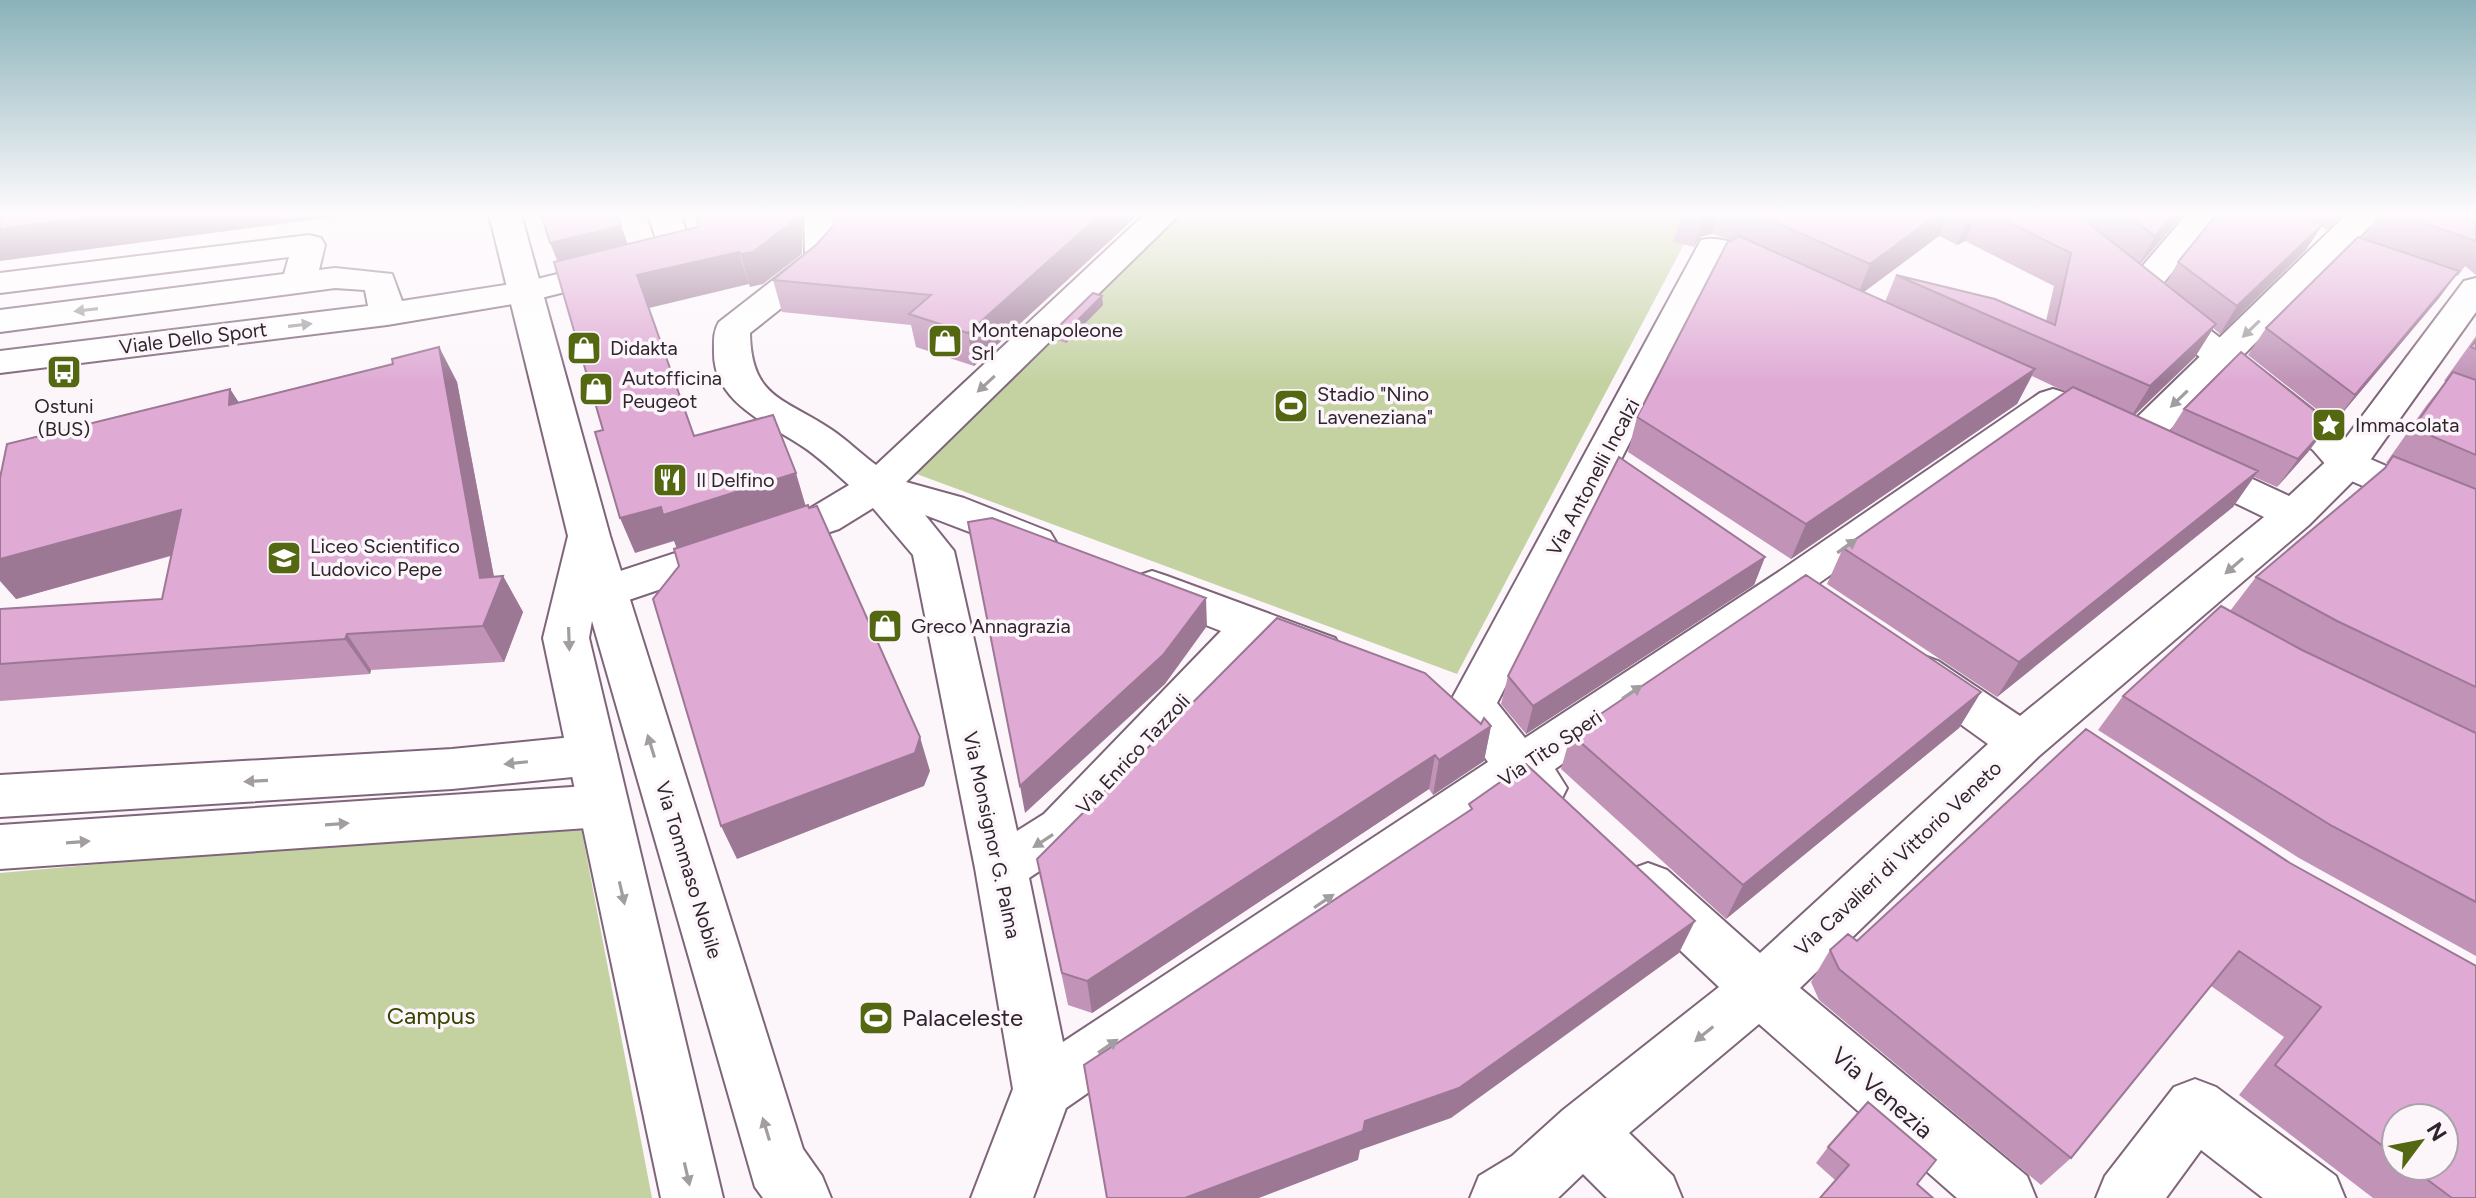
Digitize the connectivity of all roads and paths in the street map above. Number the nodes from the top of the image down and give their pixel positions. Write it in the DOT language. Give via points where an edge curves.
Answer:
graph roads {
  1 [pos="106,270"];
  2 [pos="302,270"];
  3 [pos="519,270"];
  4 [pos="613,270"];
  5 [pos="810,270"];
  6 [pos="1105,270"];
  7 [pos="1701,270"];
  8 [pos="1763,270"];
  9 [pos="2141,270"];
  10 [pos="2327,270"];
  11 [pos="0,283"];
  12 [pos="298,283"];
  13 [pos="525,292"];
  14 [pos="1812,292"];
  15 [pos="2465,299"];
  16 [pos="387,314"];
  17 [pos="0,321"];
  18 [pos="2221,359"];
  19 [pos="0,362"];
  20 [pos="2137,440"];
  21 [pos="1604,458"];
  22 [pos="2347,464"];
  23 [pos="1641,483"];
  24 [pos="877,487"];
  25 [pos="2294,515"];
  26 [pos="2476,521"];
  27 [pos="589,536"];
  28 [pos="1065,553"];
  29 [pos="1773,571"];
  30 [pos="1123,575"];
  31 [pos="605,592"];
  32 [pos="1832,611"];
  33 [pos="1253,626"];
  34 [pos="1884,647"];
  35 [pos="1356,663"];
  36 [pos="1458,701"];
  37 [pos="2051,739"];
  38 [pos="593,755"];
  39 [pos="1521,768"];
  40 [pos="0,796"];
  41 [pos="602,806"];
  42 [pos="0,847"];
  43 [pos="1001,868"];
  44 [pos="1760,989"];
  45 [pos="1043,1089"];
  46 [pos="1584,1131"];
  47 [pos="692,1198"];
  48 [pos="800,1198"];
  49 [pos="1002,1198"];
  50 [pos="1501,1198"];
  51 [pos="1651,1198"];
  52 [pos="2005,1198"];
  53 [pos="2127,1198"];
  54 [pos="2314,1198"];
  1 -- 11 [label="street"];
  2 -- 12 [label="street"];
  3 -- 13 [label="street, Via Tommaso Nobile"];
  4 -- 13 [label="street, Viale Dello Sport"];
  5 -- 24 [label="street, Via Monsignor G. Palma" via="732,330 732,361 746,391 770,412 817,438"];
  6 -- 24 [label="street, one-way"];
  7 -- 21 [label="street, Via Antonelli Incalzi"];
  8 -- 14 [label="street, Via Antonelli Incalzi"];
  9 -- 18 [label="street" via="2128,281"];
  10 -- 18 [label="street, one-way"];
  12 -- 16 [label="street, Viale Dello Sport" via="335,278 380,281"];
  12 -- 17 [label="street, Viale Dello Sport, one-way"];
  13 -- 16 [label="street, Viale Dello Sport"];
  13 -- 27 [label="street, Via Tommaso Nobile"];
  15 -- 22 [label="street, Via Cavalieri di Vittorio Veneto" via="2420,387"];
  19 -- 16 [label="street, Viale Dello Sport, one-way"];
  18 -- 20 [label="street, one-way"];
  18 -- 22 [label="street" via="2327,441"];
  20 -- 25 [label="street"];
  29 -- 20 [label="street, Via Tito Speri, one-way" via="2064,406"];
  21 -- 23 [label="street"];
  21 -- 36 [label="street, Via Antonelli Incalzi"];
  22 -- 25 [label="street, Via Cavalieri di Vittorio Veneto"];
  22 -- 26 [label="street"];
  24 -- 28 [label="street, Via Monsignor G. Palma" via="949,508"];
  24 -- 31 [label="street" via="824,519"];
  24 -- 43 [label="street, Via Monsignor G. Palma" via="933,551"];
  25 -- 37 [label="street, Via Cavalieri di Vittorio Veneto, one-way" via="2204,621"];
  27 -- 31 [label="street, Via Tommaso Nobile"];
  27 -- 38 [label="street, Via Tommaso Nobile, one-way" via="566,638"];
  29 -- 32 [label="street"];
  39 -- 29 [label="street, Via Tito Speri, one-way"];
  30 -- 33 [label="street"];
  48 -- 31 [label="street, Via Tommaso Nobile, one-way" via="777,1165"];
  33 -- 35 [label="street"];
  33 -- 43 [label="street, Via Enrico Tazzoli, one-way" via="1062,829"];
  34 -- 37 [label="street"];
  36 -- 39 [label="street, Via Venezia"];
  37 -- 44 [label="street, Via Cavalieri di Vittorio Veneto"];
  38 -- 40 [label="street, one-way" via="452,769"];
  38 -- 41 [label="street, Via Tommaso Nobile"];
  39 -- 44 [label="street, Via Venezia"];
  45 -- 39 [label="street, Via Tito Speri, one-way"];
  42 -- 41 [label="street, one-way"];
  41 -- 47 [label="street, Via Tommaso Nobile, one-way"];
  43 -- 45 [label="street, Via Monsignor G. Palma"];
  44 -- 46 [label="street, Via Cavalieri di Vittorio Veneto, one-way"];
  44 -- 52 [label="street, Via Venezia"];
  45 -- 49 [label="street"];
  46 -- 50 [label="street, Via Cavalieri di Vittorio Veneto" via="1534,1178"];
  46 -- 51 [label="street"];
  53 -- 54 [label="street" via="2195,1108"];
}
